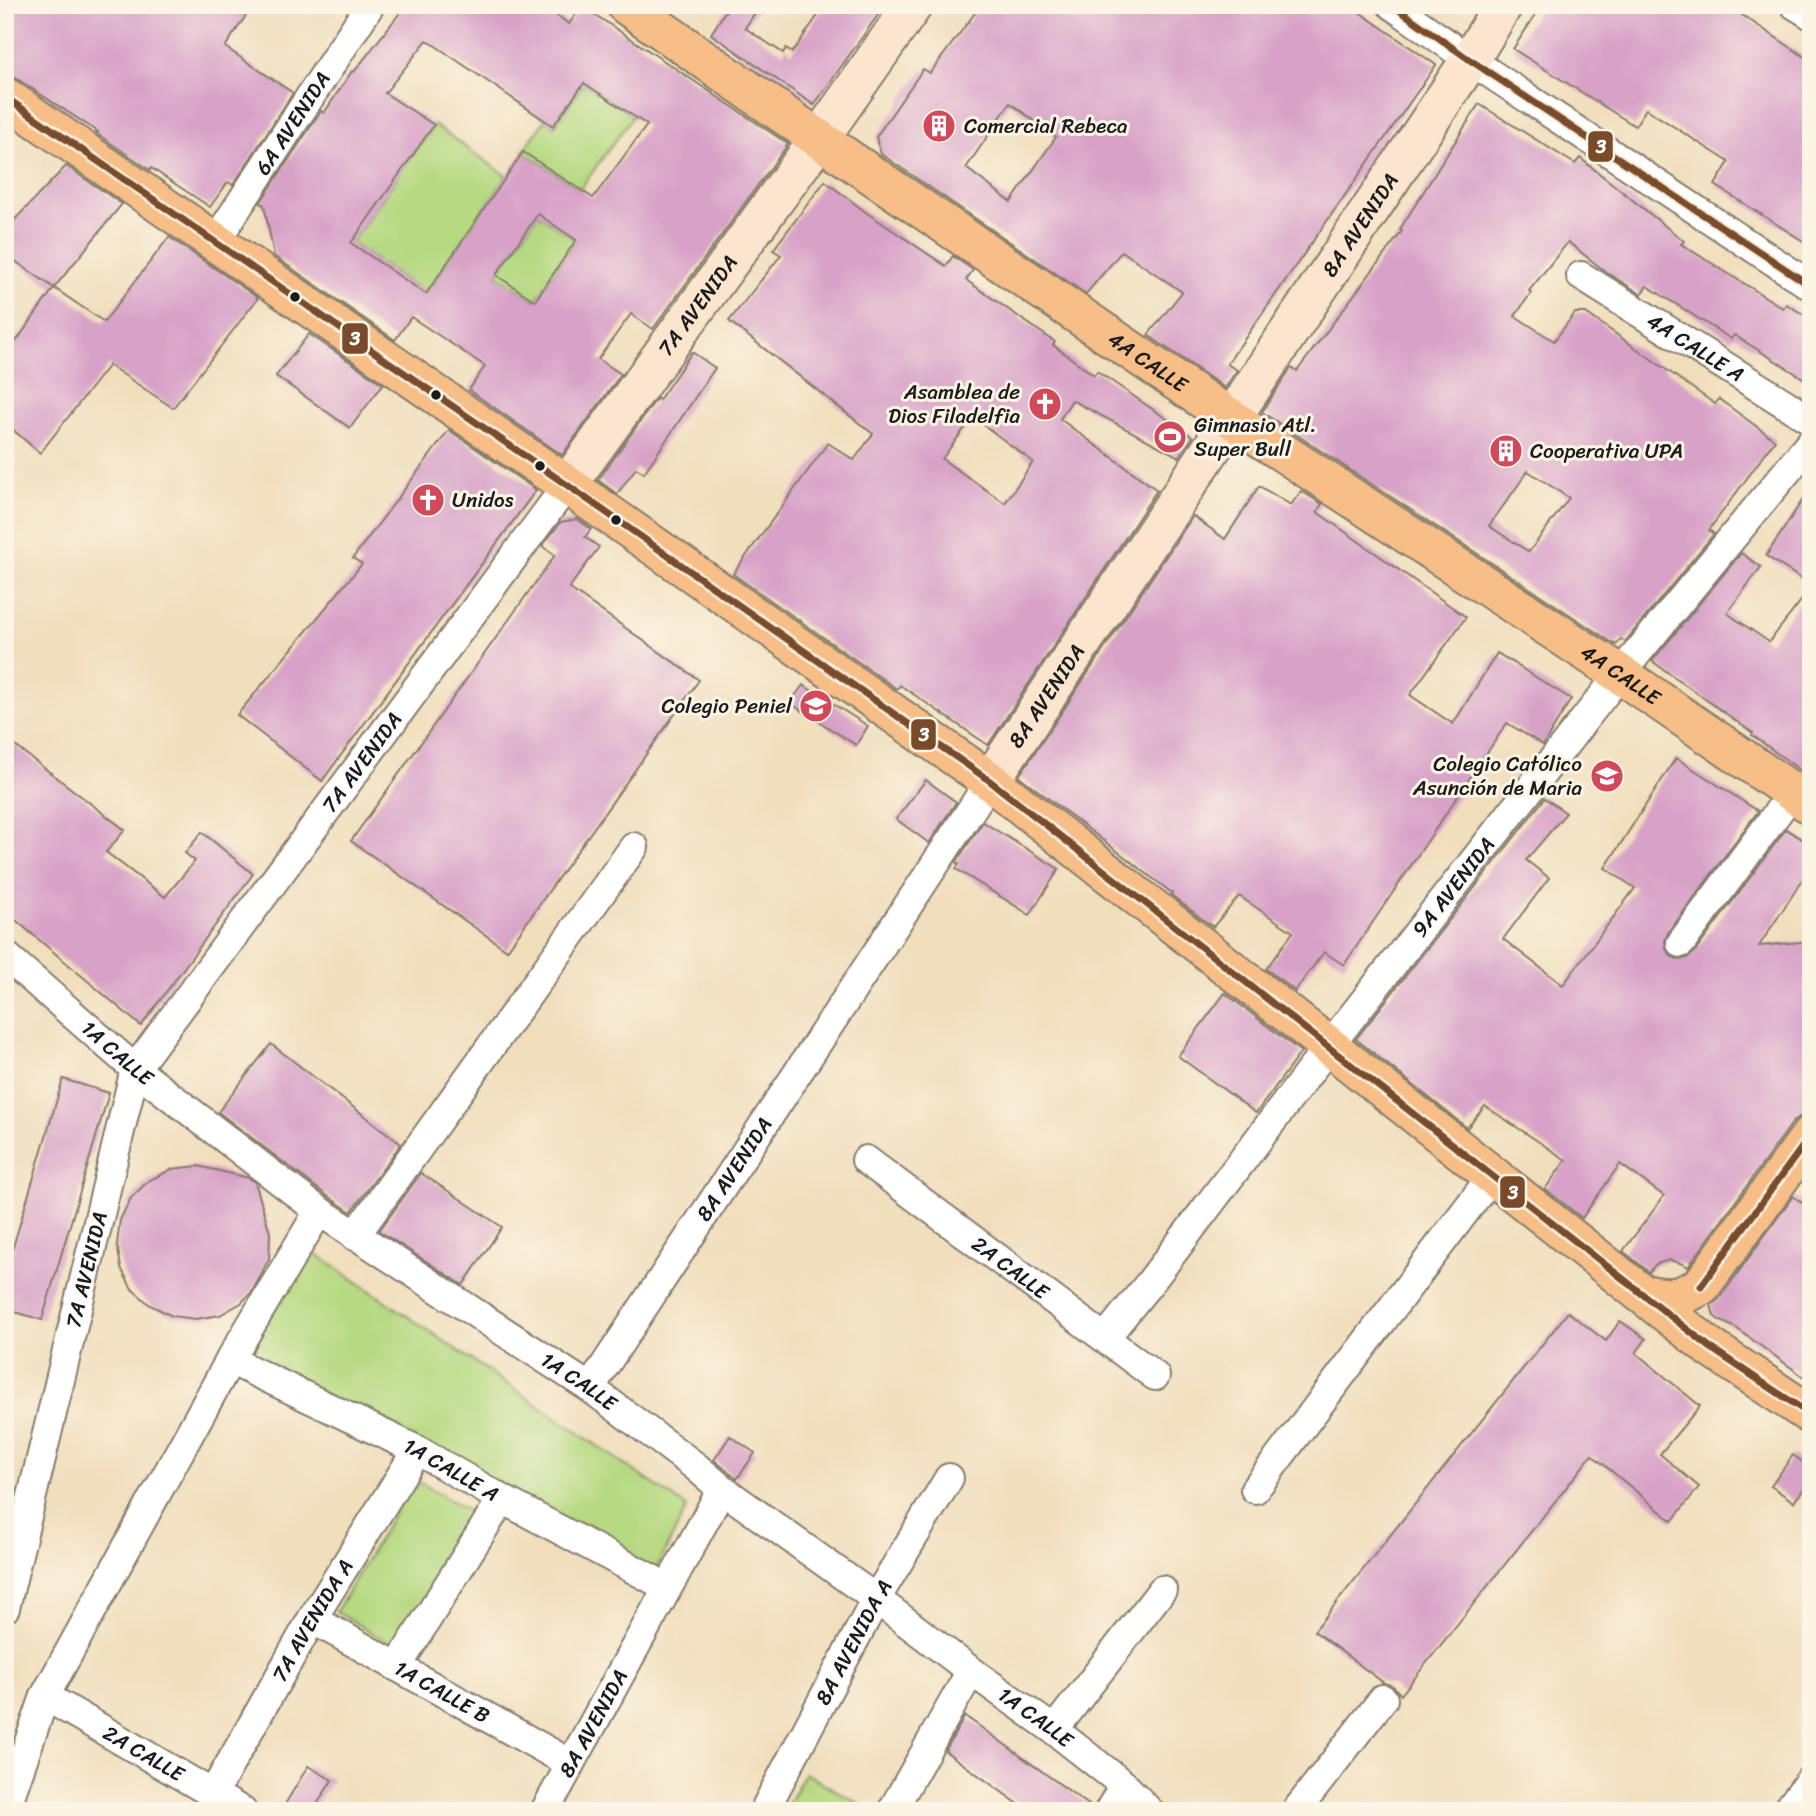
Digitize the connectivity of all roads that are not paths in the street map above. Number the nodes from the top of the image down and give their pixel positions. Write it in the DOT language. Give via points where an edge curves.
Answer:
graph roads {
  1 [pos="370,5"];
  2 [pos="626,5"];
  3 [pos="913,5"];
  4 [pos="1392,5"];
  5 [pos="1503,5"];
  6 [pos="1795,5"];
  7 [pos="1811,15"];
  8 [pos="1470,60"];
  9 [pos="5,97"];
  10 [pos="819,139"];
  11 [pos="215,242"];
  12 [pos="1581,276"];
  13 [pos="1811,286"];
  14 [pos="1232,419"];
  15 [pos="1811,419"];
  16 [pos="1811,442"];
  17 [pos="567,485"];
  18 [pos="1620,674"];
  19 [pos="990,780"];
  20 [pos="1802,799"];
  21 [pos="634,847"];
  22 [pos="1681,943"];
  23 [pos="5,955"];
  24 [pos="1329,1046"];
  25 [pos="135,1069"];
  26 [pos="1811,1135"];
  27 [pos="866,1160"];
  28 [pos="1492,1176"];
  29 [pos="319,1211"];
  30 [pos="355,1236"];
  31 [pos="1701,1286"];
  32 [pos="1642,1294"];
  33 [pos="1105,1338"];
  34 [pos="1712,1348"];
  35 [pos="230,1360"];
  36 [pos="1155,1376"];
  37 [pos="590,1388"];
  38 [pos="1811,1415"];
  39 [pos="417,1450"];
  40 [pos="949,1478"];
  41 [pos="722,1489"];
  42 [pos="1255,1489"];
  43 [pos="502,1499"];
  44 [pos="667,1587"];
  45 [pos="1162,1590"];
  46 [pos="876,1599"];
  47 [pos="5,1608"];
  48 [pos="312,1619"];
  49 [pos="397,1667"];
  50 [pos="971,1671"];
  51 [pos="45,1696"];
  52 [pos="1383,1699"];
  53 [pos="1054,1730"];
  54 [pos="571,1764"];
  55 [pos="1811,1779"];
  56 [pos="1124,1785"];
  57 [pos="213,1794"];
  58 [pos="5,1811"];
  59 [pos="242,1811"];
  60 [pos="545,1811"];
  61 [pos="764,1811"];
  62 [pos="892,1811"];
  63 [pos="1109,1811"];
  64 [pos="1149,1811"];
  65 [pos="1296,1811"];
  66 [pos="1787,1811"];
  1 -- 11 [label="street, 6A AVENIDA"];
  2 -- 10 [label="main road, 4A CALLE"];
  3 -- 10 [label="street, 7A AVENIDA"];
  4 -- 8 [label="street"];
  5 -- 8 [label="street, 8A AVENIDA"];
  6 -- 7 [label="street"];
  8 -- 13 [label="street"];
  8 -- 14 [label="street, 8A AVENIDA"];
  9 -- 11 [label="main road"];
  10 -- 14 [label="main road, 4A CALLE"];
  10 -- 17 [label="street, 7A AVENIDA"];
  11 -- 17 [label="main road"];
  12 -- 15 [label="street, 4A CALLE A"];
  14 -- 18 [label="main road, 4A CALLE"];
  14 -- 19 [label="street, 8A AVENIDA"];
  16 -- 18 [label="street, 9A AVENIDA"];
  17 -- 19 [label="main road"];
  17 -- 25 [label="street, 7A AVENIDA"];
  18 -- 20 [label="main road, 4A CALLE"];
  18 -- 24 [label="street, 9A AVENIDA"];
  19 -- 24 [label="main road"];
  19 -- 37 [label="street, 8A AVENIDA"];
  20 -- 22 [label="street"];
  21 -- 30 [label="street"];
  23 -- 25 [label="street, 1A CALLE"];
  24 -- 28 [label="main road"];
  24 -- 33 [label="street, 9A AVENIDA"];
  25 -- 29 [label="street, 1A CALLE"];
  25 -- 47 [label="street, 7A AVENIDA"];
  26 -- 31 [label="main road"];
  27 -- 33 [label="street, 2A CALLE"];
  28 -- 32 [label="main road"];
  28 -- 42 [label="street"];
  29 -- 30 [label="street, 1A CALLE"];
  29 -- 35 [label="street"];
  30 -- 37 [label="street, 1A CALLE"];
  31 -- 32 [label="main road" via="1666,1299"];
  31 -- 34 [label="main road" via="1701,1322"];
  32 -- 34 [label="main road"];
  33 -- 36 [label="street, 2A CALLE"];
  34 -- 38 [label="main road"];
  35 -- 39 [label="street, 1A CALLE A"];
  35 -- 51 [label="street"];
  37 -- 41 [label="street, 1A CALLE"];
  39 -- 43 [label="street, 1A CALLE A"];
  39 -- 48 [label="street, 7A AVENIDA A"];
  40 -- 46 [label="street, 8A AVENIDA A"];
  41 -- 44 [label="street, 8A AVENIDA"];
  41 -- 46 [label="street, 1A CALLE"];
  43 -- 44 [label="street, 1A CALLE A"];
  43 -- 49 [label="street"];
  44 -- 54 [label="street, 8A AVENIDA"];
  45 -- 53 [label="street"];
  46 -- 50 [label="street, 1A CALLE"];
  46 -- 61 [label="street, 8A AVENIDA A"];
  48 -- 49 [label="street, 1A CALLE B"];
  48 -- 57 [label="street, 7A AVENIDA A"];
  49 -- 54 [label="street, 1A CALLE B"];
  50 -- 53 [label="street, 1A CALLE"];
  50 -- 62 [label="street"];
  51 -- 57 [label="street, 2A CALLE"];
  51 -- 58 [label="street"];
  52 -- 65 [label="street"];
  53 -- 56 [label="street, 1A CALLE"];
  54 -- 60 [label="street, 8A AVENIDA"];
  55 -- 66 [label="street"];
  56 -- 63 [label="street"];
  56 -- 64 [label="street, 1A CALLE"];
  57 -- 59 [label="street, 2A CALLE"];
}
